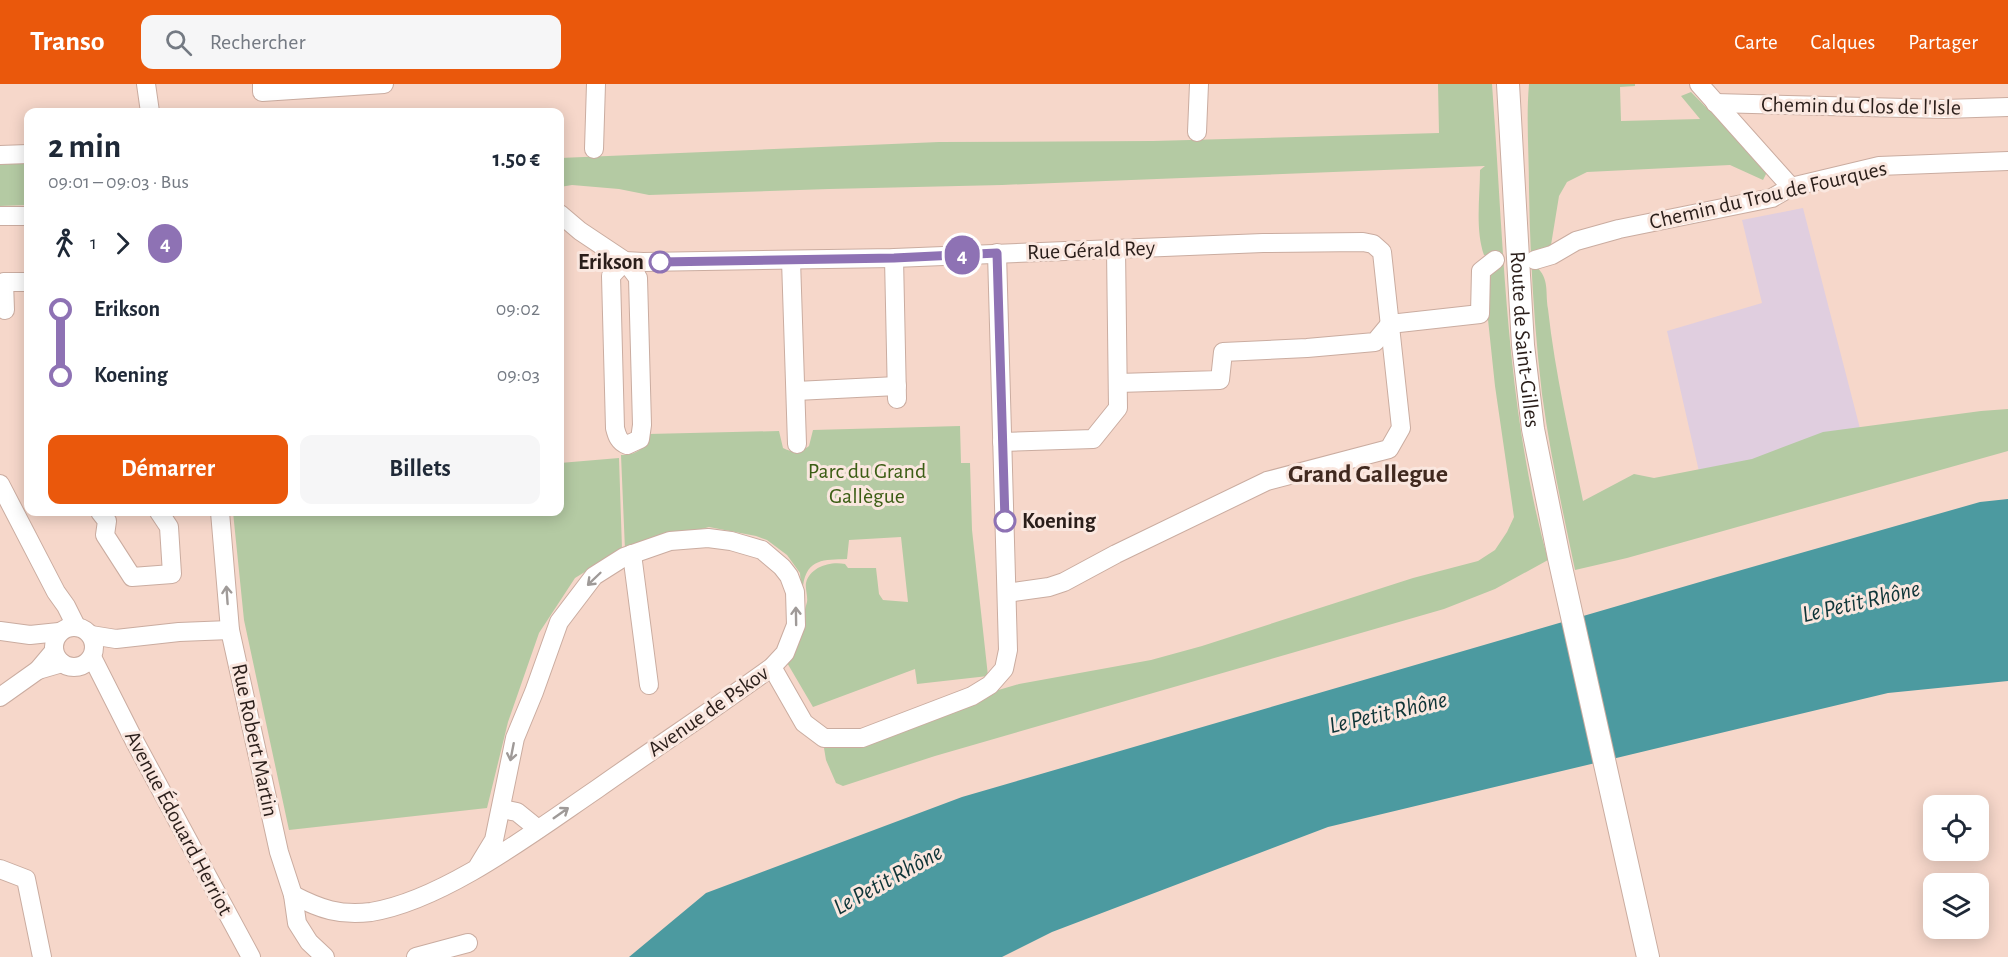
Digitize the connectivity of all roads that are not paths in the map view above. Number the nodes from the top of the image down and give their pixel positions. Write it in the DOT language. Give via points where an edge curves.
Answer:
graph roads {
  1 [pos="146,84"];
  2 [pos="262,84"];
  3 [pos="384,84"];
  4 [pos="596,84"];
  5 [pos="1199,84"];
  6 [pos="1698,84"];
  7 [pos="357,85"];
  8 [pos="1509,94"];
  9 [pos="1715,103"];
  10 [pos="2008,107"];
  11 [pos="149,108"];
  12 [pos="1197,132"];
  13 [pos="594,149"];
  14 [pos="24,154"];
  15 [pos="0,155"];
  16 [pos="2008,161"];
  17 [pos="1791,187"];
  18 [pos="0,216"];
  19 [pos="24,216"];
  20 [pos="564,217"];
  21 [pos="1116,249"];
  22 [pos="997,253"];
  23 [pos="894,258"];
  24 [pos="791,260"];
  25 [pos="1495,260"];
  26 [pos="1535,260"];
  27 [pos="625,261"];
  28 [pos="24,282"];
  29 [pos="5,310"];
  30 [pos="1390,324"];
  31 [pos="1118,383"];
  32 [pos="796,391"];
  33 [pos="1002,442"];
  34 [pos="797,444"];
  35 [pos="0,484"];
  36 [pos="103,516"];
  37 [pos="166,516"];
  38 [pos="220,516"];
  39 [pos="632,554"];
  40 [pos="1007,593"];
  41 [pos="230,630"];
  42 [pos="0,631"];
  43 [pos="72,646"];
  44 [pos="772,668"];
  45 [pos="649,685"];
  46 [pos="0,697"];
  47 [pos="502,809"];
  48 [pos="538,830"];
  49 [pos="477,868"];
  50 [pos="0,869"];
  51 [pos="293,895"];
  52 [pos="468,943"];
  53 [pos="42,957"];
  54 [pos="251,957"];
  55 [pos="325,957"];
  56 [pos="416,957"];
  57 [pos="1648,957"];
  1 -- 11 [label="street"];
  2 -- 7 [label="street" via="262,92"];
  3 -- 7 [label="street"];
  4 -- 13 [label="street"];
  5 -- 12 [label="street"];
  6 -- 9 [label="street"];
  8 -- 57 [label="main road, Route de Saint-Gilles" via="1523,345 1532,418"];
  9 -- 10 [label="street, Chemin du Clos de l'Isle"];
  9 -- 17 [label="street"];
  14 -- 15 [label="street"];
  16 -- 17 [label="street, Chemin du Trou de Fourques" via="1879,166"];
  17 -- 26 [label="street, Chemin du Trou de Fourques" via="1772,198 1576,241"];
  18 -- 19 [label="street"];
  20 -- 27 [label="street"];
  21 -- 22 [label="street, Rue Gérald Rey"];
  21 -- 30 [label="street, Rue Gérald Rey" via="1263,243 1373,244 1382,252"];
  21 -- 31 [label="street"];
  22 -- 23 [label="street, Rue Gérald Rey"];
  22 -- 33 [label="street"];
  23 -- 24 [label="street, Rue Gérald Rey"];
  23 -- 32 [label="street" via="897,392"];
  24 -- 27 [label="street, Rue Gérald Rey"];
  24 -- 32 [label="street"];
  25 -- 30 [label="street" via="1481,270 1480,314"];
  27 -- 27 [label="street" via="611,276 615,428 627,445 640,439 642,425 638,278"];
  28 -- 29 [label="street" via="4,282"];
  30 -- 31 [label="street" via="1375,342 1223,352 1220,380"];
  30 -- 40 [label="street" via="1401,428 1389,449 1267,480 1064,582"];
  31 -- 33 [label="street" via="1118,408 1093,439"];
  32 -- 34 [label="street"];
  33 -- 40 [label="street"];
  35 -- 43 [label="street, Avenue Édouard Herriot" via="66,606"];
  36 -- 37 [label="street" via="105,535 132,577 172,574"];
  41 -- 38 [label="street, Rue Robert Martin, one-way"];
  44 -- 39 [label="street, Avenue de Pskov, one-way" via="785,653 796,626 795,592 782,567 762,550 708,538 670,541"];
  39 -- 45 [label="street"];
  39 -- 47 [label="street, Avenue de Pskov, one-way" via="594,576 559,622 515,738"];
  40 -- 44 [label="street" via="1008,650 1004,669 990,685 972,696 862,738 824,738 804,723"];
  41 -- 43 [label="street" via="179,632"];
  41 -- 51 [label="street, Rue Robert Martin" via="279,852"];
  42 -- 43 [label="street"];
  43 -- 46 [label="street"];
  43 -- 54 [label="street, Avenue Édouard Herriot" via="109,688"];
  48 -- 44 [label="street, Avenue de Pskov, one-way"];
  47 -- 48 [label="street" via="517,812"];
  47 -- 49 [label="street, Avenue de Pskov" via="494,840"];
  48 -- 49 [label="street, Avenue de Pskov"];
  49 -- 51 [label="street, Avenue de Pskov" via="436,890 369,912 318,908"];
  50 -- 53 [label="street" via="26,879"];
  51 -- 55 [label="street, Rue Robert Martin" via="297,923"];
  52 -- 56 [label="street"];
}
